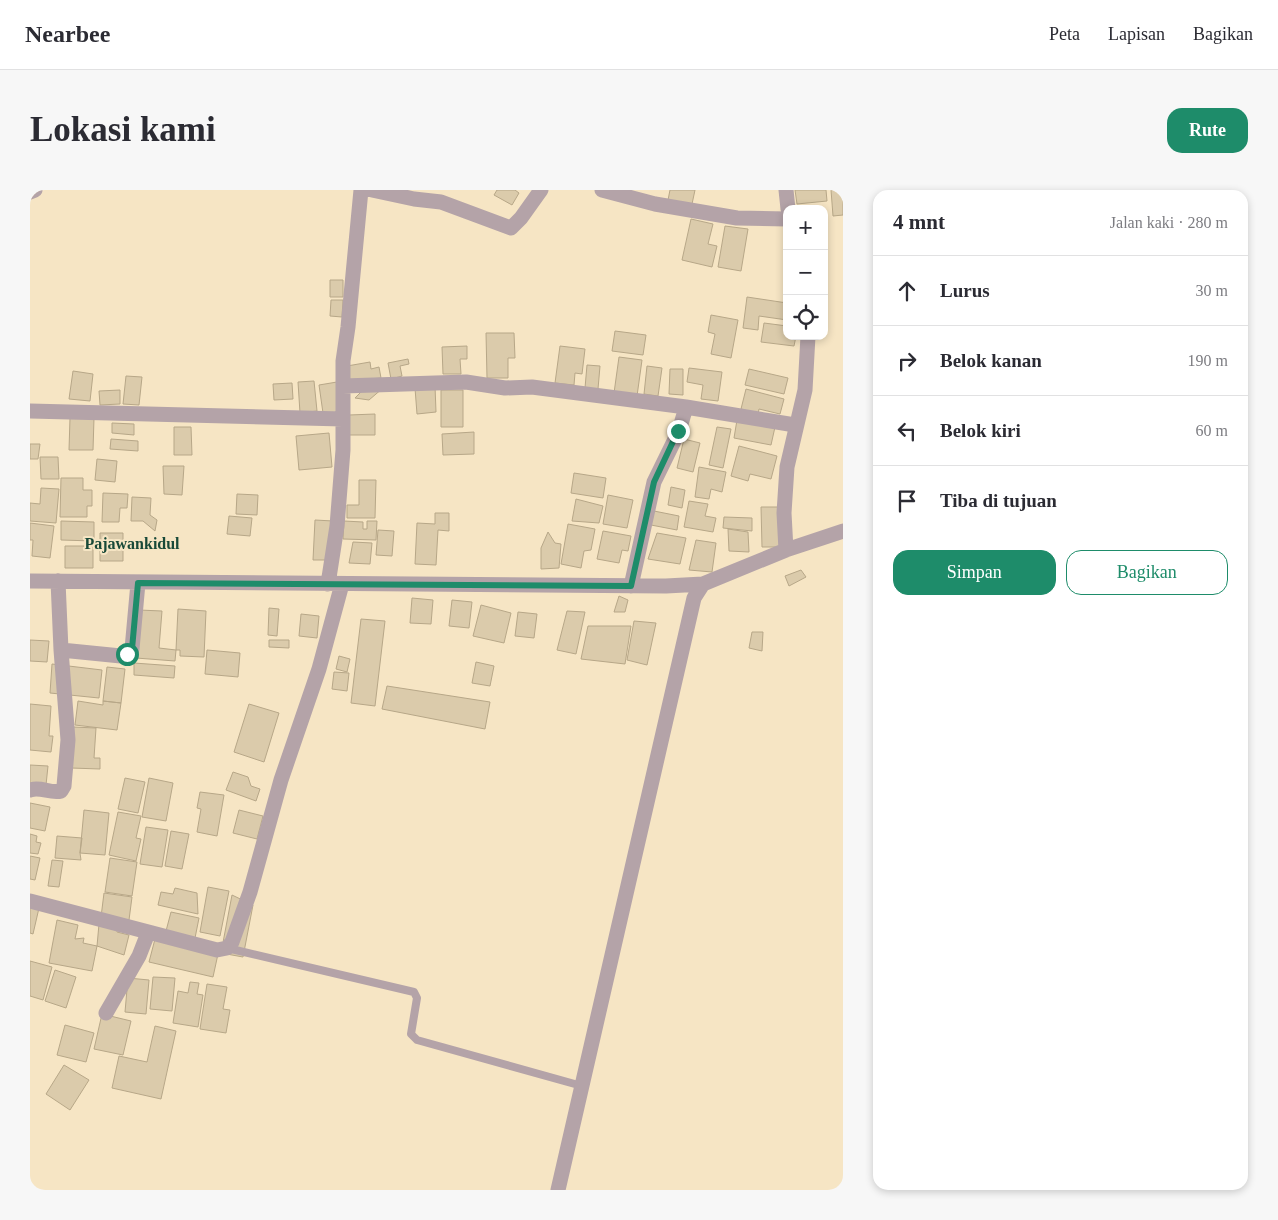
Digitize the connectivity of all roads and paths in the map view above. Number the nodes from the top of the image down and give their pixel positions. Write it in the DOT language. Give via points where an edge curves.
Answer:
graph roads {
  1 [pos="35,190"];
  2 [pos="361,190"];
  3 [pos="372,190"];
  4 [pos="541,190"];
  5 [pos="602,190"];
  6 [pos="786,190"];
  7 [pos="30,192"];
  8 [pos="788,205"];
  9 [pos="783,219"];
  10 [pos="808,340"];
  11 [pos="343,386"];
  12 [pos="686,407"];
  13 [pos="30,411"];
  14 [pos="343,419"];
  15 [pos="796,425"];
  16 [pos="843,531"];
  17 [pos="786,550"];
  18 [pos="30,581"];
  19 [pos="58,581"];
  20 [pos="138,583"];
  21 [pos="335,584"];
  22 [pos="703,584"];
  23 [pos="631,586"];
  24 [pos="61,650"];
  25 [pos="30,790"];
  26 [pos="30,901"];
  27 [pos="148,933"];
  28 [pos="227,948"];
  29 [pos="106,1013"];
  30 [pos="582,1086"];
  31 [pos="558,1190"];
  1 -- 7 [label="street"];
  2 -- 11 [label="street"];
  3 -- 4 [label="street" via="441,202 511,228"];
  5 -- 9 [label="street" via="656,204 737,218"];
  6 -- 8 [label="street"];
  10 -- 15 [label="street" via="805,390"];
  11 -- 12 [label="street" via="466,382"];
  11 -- 14 [label="street"];
  12 -- 15 [label="street"];
  12 -- 23 [label="street" via="654,482"];
  13 -- 14 [label="street"];
  14 -- 21 [label="street"];
  15 -- 17 [label="street" via="787,467"];
  16 -- 17 [label="street"];
  17 -- 22 [label="street"];
  18 -- 19 [label="street"];
  19 -- 20 [label="street"];
  19 -- 24 [label="street"];
  20 -- 21 [label="street"];
  20 -- 24 [label="street" via="132,649 127,654 112,656"];
  21 -- 23 [label="street"];
  21 -- 28 [label="street" via="319,669 281,780 250,892"];
  22 -- 23 [label="street"];
  22 -- 30 [label="street" via="694,598"];
  24 -- 25 [label="street" via="68,740 64,786 56,793 35,788"];
  26 -- 27 [label="street"];
  27 -- 28 [label="street" via="218,950"];
  27 -- 29 [label="street" via="139,956"];
  28 -- 30 [label="lane" via="414,992 417,998 411,1034 417,1040"];
  30 -- 31 [label="street"];
}
